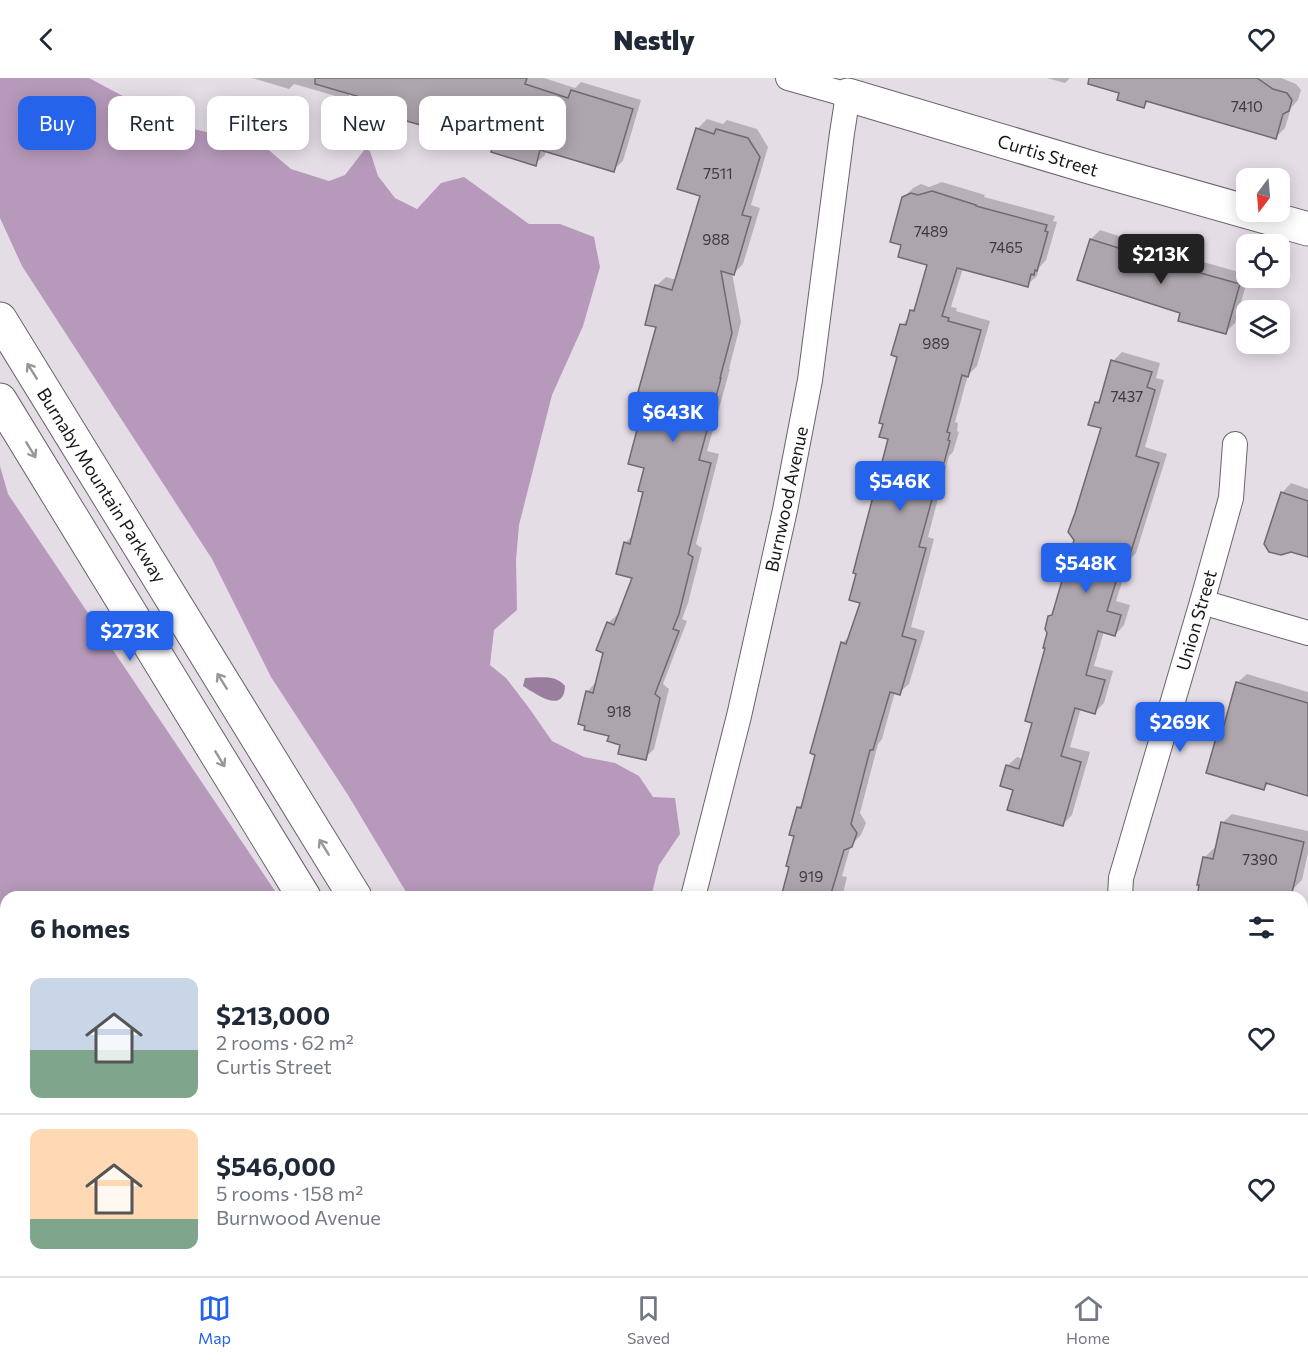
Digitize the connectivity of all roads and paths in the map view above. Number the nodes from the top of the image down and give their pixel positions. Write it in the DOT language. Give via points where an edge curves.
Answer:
graph roads {
  1 [pos="788,78"];
  2 [pos="854,84"];
  3 [pos="1308,229"];
  4 [pos="0,319"];
  5 [pos="0,400"];
  6 [pos="1234,444"];
  7 [pos="1202,602"];
  8 [pos="1308,633"];
  9 [pos="300,891"];
  10 [pos="351,891"];
  11 [pos="695,891"];
  12 [pos="1120,891"];
  1 -- 2 [label="street, Curtis Street"];
  2 -- 3 [label="main road, Curtis Street" via="1096,169"];
  2 -- 11 [label="street, Burnwood Avenue" via="842,133 810,380 785,510"];
  10 -- 4 [label="main road, Burnaby Mountain Parkway, one-way"];
  5 -- 9 [label="main road, one-way"];
  6 -- 7 [label="street, Union Street" via="1231,498"];
  7 -- 8 [label="street"];
  7 -- 12 [label="street, Union Street"];
}
